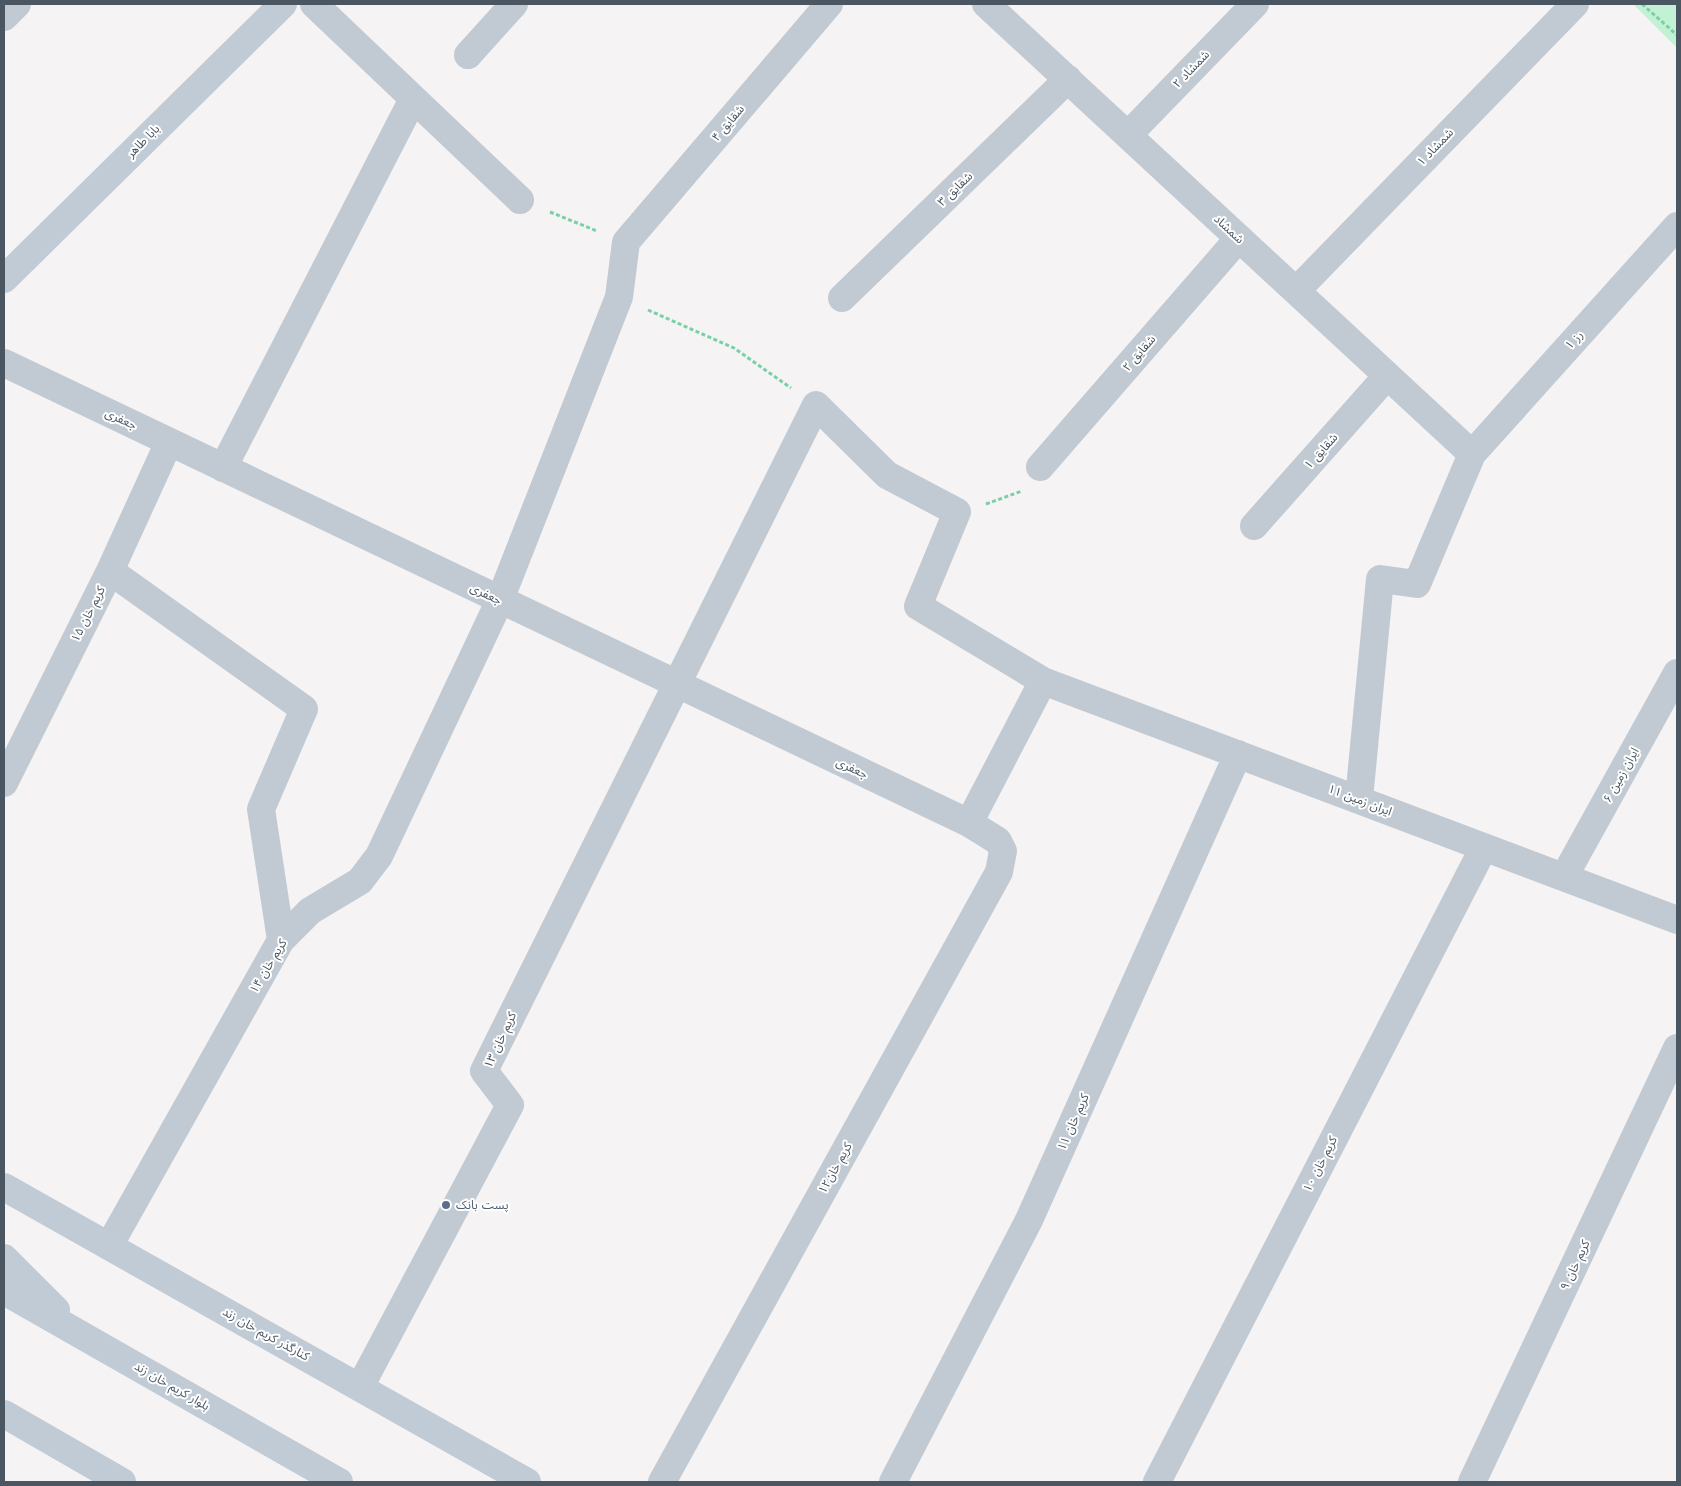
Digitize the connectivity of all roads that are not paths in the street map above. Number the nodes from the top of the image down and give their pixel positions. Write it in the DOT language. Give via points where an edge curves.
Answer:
graph roads {
  1 [pos="17,4"];
  2 [pos="283,4"];
  3 [pos="314,4"];
  4 [pos="514,4"];
  5 [pos="829,4"];
  6 [pos="986,4"];
  7 [pos="1255,4"];
  8 [pos="1575,4"];
  9 [pos="4,17"];
  10 [pos="468,55"];
  11 [pos="1068,79"];
  12 [pos="413,99"];
  13 [pos="1128,135"];
  14 [pos="520,200"];
  15 [pos="1677,226"];
  16 [pos="1239,238"];
  17 [pos="626,242"];
  18 [pos="4,279"];
  19 [pos="1296,291"];
  20 [pos="842,298"];
  21 [pos="4,363"];
  22 [pos="1387,376"];
  23 [pos="169,442"];
  24 [pos="1472,454"];
  25 [pos="1040,467"];
  26 [pos="223,468"];
  27 [pos="1254,526"];
  28 [pos="110,570"];
  29 [pos="500,600"];
  30 [pos="1677,673"];
  31 [pos="1043,680"];
  32 [pos="676,684"];
  33 [pos="1238,754"];
  34 [pos="4,783"];
  35 [pos="1359,800"];
  36 [pos="969,823"];
  37 [pos="1484,847"];
  38 [pos="1003,851"];
  39 [pos="1564,877"];
  40 [pos="1677,920"];
  41 [pos="281,940"];
  42 [pos="1677,1048"];
  43 [pos="4,1187"];
  44 [pos="109,1246"];
  45 [pos="4,1258"];
  46 [pos="4,1291"];
  47 [pos="78,1333"];
  48 [pos="360,1387"];
  49 [pos="4,1414"];
  50 [pos="122,1482"];
  51 [pos="339,1482"];
  52 [pos="527,1482"];
  53 [pos="662,1482"];
  54 [pos="893,1482"];
  55 [pos="1157,1482"];
  56 [pos="1472,1482"];
  1 -- 9 [label="street"];
  2 -- 18 [label="main road, بابا طاهر"];
  3 -- 12 [label="street"];
  4 -- 10 [label="street"];
  5 -- 17 [label="street, شقایق ۴"];
  6 -- 11 [label="street, شمشاد"];
  7 -- 13 [label="street, شمشاد ۲"];
  8 -- 19 [label="street, شمشاد ۱"];
  11 -- 13 [label="street, شمشاد"];
  11 -- 20 [label="street, شقایق ۳"];
  12 -- 14 [label="street"];
  12 -- 26 [label="street"];
  13 -- 16 [label="street, شمشاد"];
  15 -- 24 [label="street, رز ۱"];
  16 -- 19 [label="street, شمشاد"];
  16 -- 25 [label="street, شقایق ۲"];
  17 -- 29 [label="street, کریم خان ۱۴" via="618,297"];
  19 -- 22 [label="street, شمشاد"];
  21 -- 23 [label="street, جعفری"];
  22 -- 24 [label="street, شمشاد"];
  22 -- 27 [label="street, شقایق ۱"];
  23 -- 26 [label="street, جعفری"];
  23 -- 28 [label="street, کریم خان ۱۵"];
  24 -- 35 [label="street, رز ۱" via="1417,584 1380,579"];
  26 -- 29 [label="street, جعفری"];
  28 -- 34 [label="street, کریم خان ۱۵"];
  28 -- 41 [label="street" via="304,709 261,809"];
  29 -- 32 [label="street, جعفری"];
  29 -- 41 [label="street, کریم خان ۱۴" via="379,856 360,882 310,911"];
  30 -- 39 [label="street, ایران زمین ۶"];
  31 -- 32 [label="street, ایران زمین ۱۱" via="918,606 957,512 887,475 816,405"];
  31 -- 33 [label="street, ایران زمین ۱۱"];
  31 -- 36 [label="street"];
  32 -- 36 [label="street, جعفری"];
  32 -- 48 [label="street, کریم خان ۱۳" via="484,1071 510,1105"];
  33 -- 35 [label="street, ایران زمین ۱۱"];
  33 -- 54 [label="street, کریم خان ۱۱" via="1029,1220"];
  35 -- 37 [label="street, ایران زمین ۱۱"];
  36 -- 38 [label="street, جعفری" via="998,841"];
  37 -- 39 [label="street, ایران زمین ۱۱"];
  37 -- 55 [label="street, کریم خان ۱۰"];
  38 -- 53 [label="street, کریم خان۱۲" via="999,872"];
  39 -- 40 [label="street, ایران زمین ۱۱"];
  41 -- 44 [label="street, کریم خان ۱۴"];
  42 -- 56 [label="street, کریم خان ۹"];
  43 -- 44 [label="main road, کنارگذر کریم خان زند"];
  44 -- 48 [label="main road, کنارگذر کریم خان زند"];
  45 -- 47 [label="main road"];
  46 -- 47 [label="main road, بلوار کریم خان زند"];
  47 -- 51 [label="main road, بلوار کریم خان زند"];
  48 -- 52 [label="main road, کنارگذر کریم خان زند"];
  49 -- 50 [label="main road"];
}
